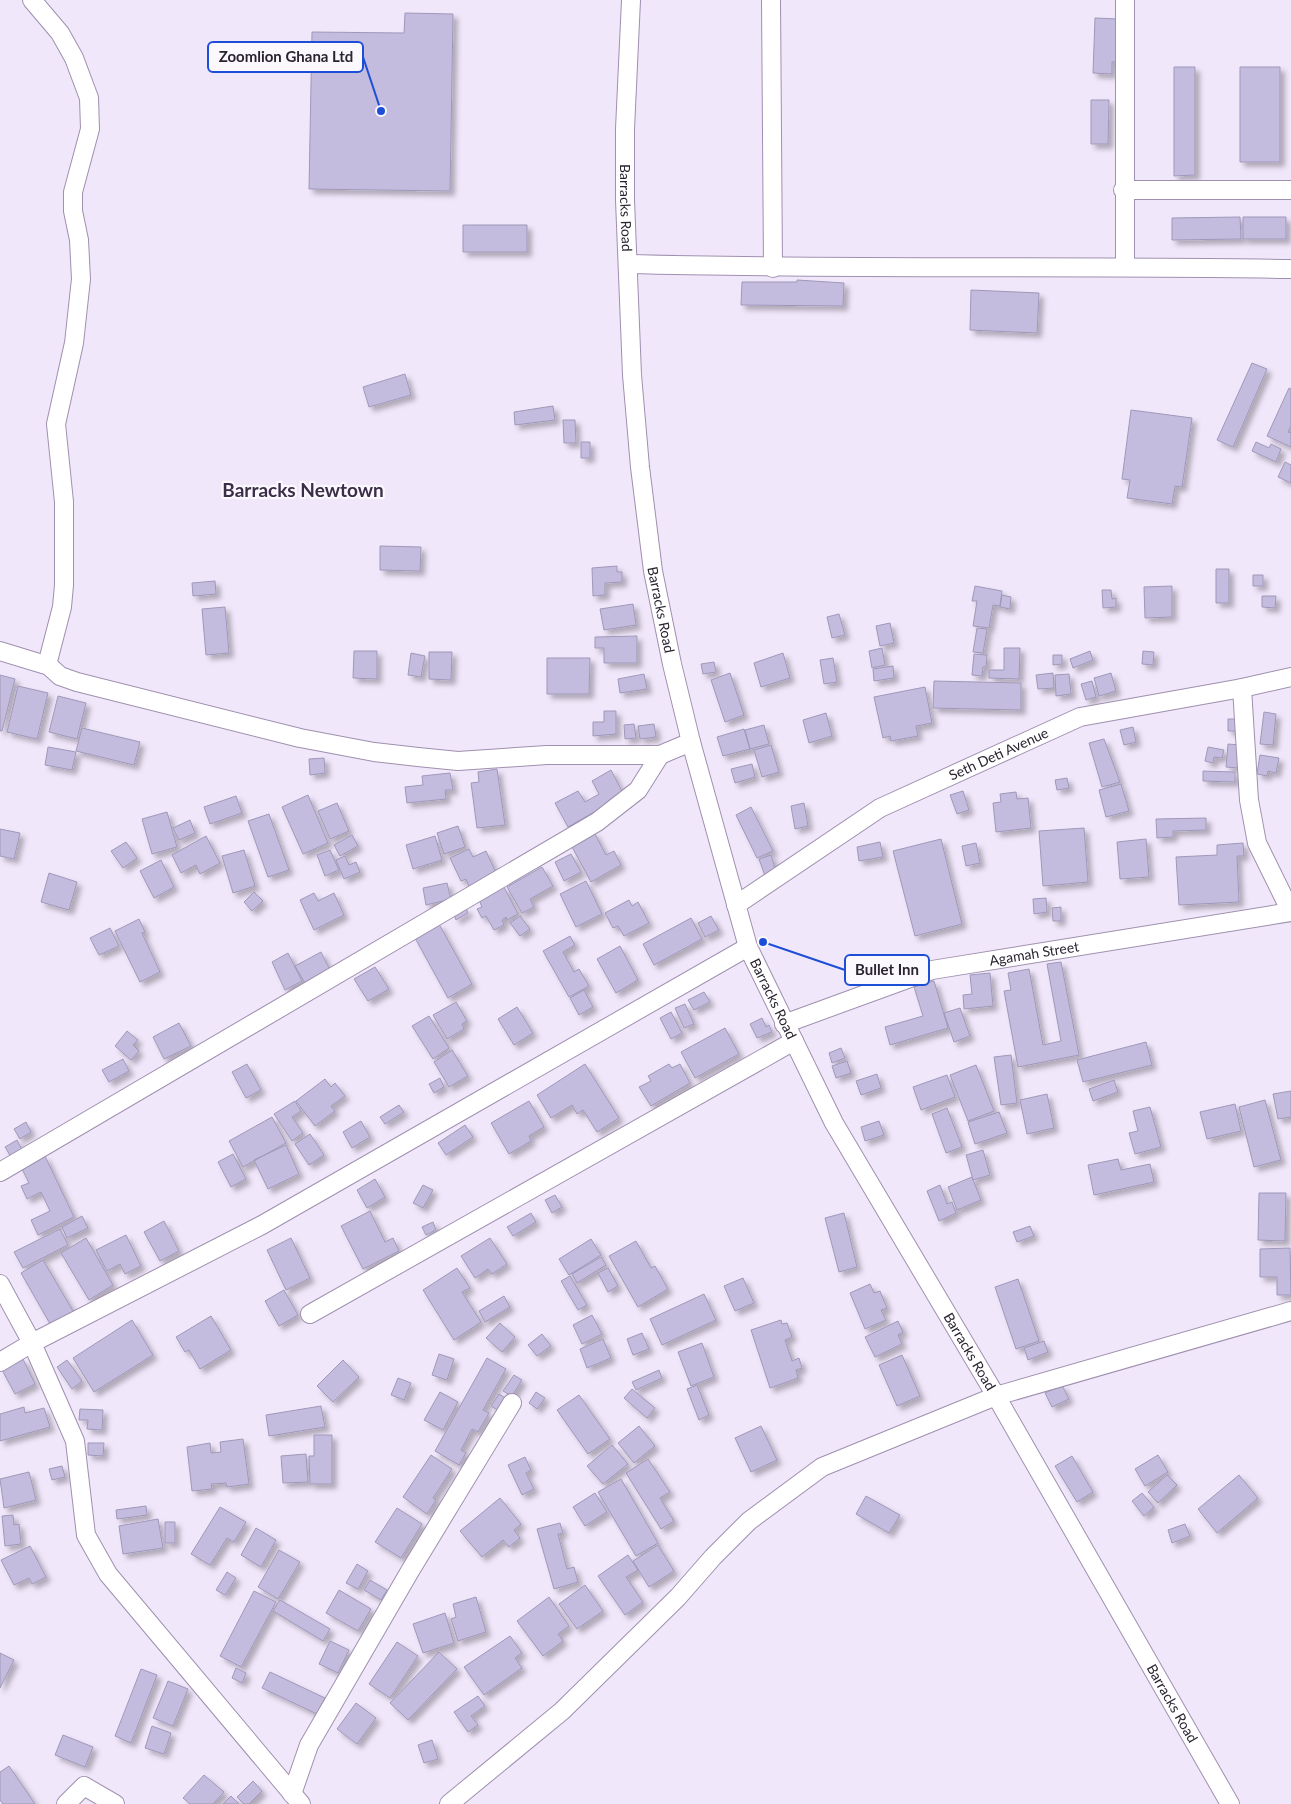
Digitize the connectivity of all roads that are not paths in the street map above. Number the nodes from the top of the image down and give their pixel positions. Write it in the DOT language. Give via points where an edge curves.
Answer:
graph roads {
  1 [pos="32,0"];
  2 [pos="631,0"];
  3 [pos="771,0"];
  4 [pos="1126,0"];
  5 [pos="1123,190"];
  6 [pos="1291,190"];
  7 [pos="628,264"];
  8 [pos="1124,266"];
  9 [pos="773,268"];
  10 [pos="1291,269"];
  11 [pos="0,651"];
  12 [pos="49,666"];
  13 [pos="1291,677"];
  14 [pos="1242,688"];
  15 [pos="691,742"];
  16 [pos="660,755"];
  17 [pos="736,905"];
  18 [pos="1291,912"];
  19 [pos="748,947"];
  20 [pos="784,1024"];
  21 [pos="794,1040"];
  22 [pos="0,1172"];
  23 [pos="0,1284"];
  24 [pos="1291,1311"];
  25 [pos="310,1314"];
  26 [pos="32,1343"];
  27 [pos="0,1362"];
  28 [pos="996,1396"];
  29 [pos="512,1403"];
  30 [pos="296,1799"];
  31 [pos="66,1804"];
  32 [pos="116,1804"];
  33 [pos="449,1804"];
  34 [pos="1230,1804"];
  1 -- 12 [label="street" via="60,33 74,58 89,98 90,129 73,192 81,278 74,343 56,424 64,510 64,585"];
  2 -- 7 [label="street, Barracks Road" via="625,129"];
  3 -- 9 [label="street"];
  4 -- 5 [label="street"];
  5 -- 6 [label="street"];
  5 -- 8 [label="street"];
  7 -- 9 [label="street"];
  7 -- 15 [label="street, Barracks Road" via="638,444 653,571"];
  8 -- 9 [label="street"];
  8 -- 10 [label="street"];
  11 -- 12 [label="street"];
  12 -- 16 [label="street" via="60,676 78,682 221,720 374,752 458,761 547,755"];
  13 -- 14 [label="street, Seth Deti Avenue"];
  14 -- 17 [label="street, Seth Deti Avenue" via="1080,717 880,808"];
  14 -- 18 [label="street" via="1249,800 1256,843"];
  15 -- 16 [label="street"];
  15 -- 17 [label="street, Barracks Road"];
  16 -- 22 [label="street" via="638,790 597,822"];
  17 -- 19 [label="street, Barracks Road"];
  18 -- 20 [label="street, Agamah Street" via="932,970"];
  19 -- 20 [label="street, Barracks Road"];
  19 -- 26 [label="street" via="262,1225"];
  20 -- 21 [label="street, Barracks Road"];
  21 -- 25 [label="street"];
  21 -- 28 [label="street, Barracks Road" via="834,1123"];
  23 -- 26 [label="street"];
  24 -- 28 [label="street"];
  26 -- 27 [label="street"];
  26 -- 30 [label="street" via="75,1440 86,1535 108,1574"];
  28 -- 33 [label="street" via="822,1467 800,1483 750,1521 712,1557 678,1597 562,1711"];
  28 -- 34 [label="street, Barracks Road"];
  29 -- 30 [label="street" via="309,1745"];
  31 -- 32 [label="street" via="84,1786"];
}
